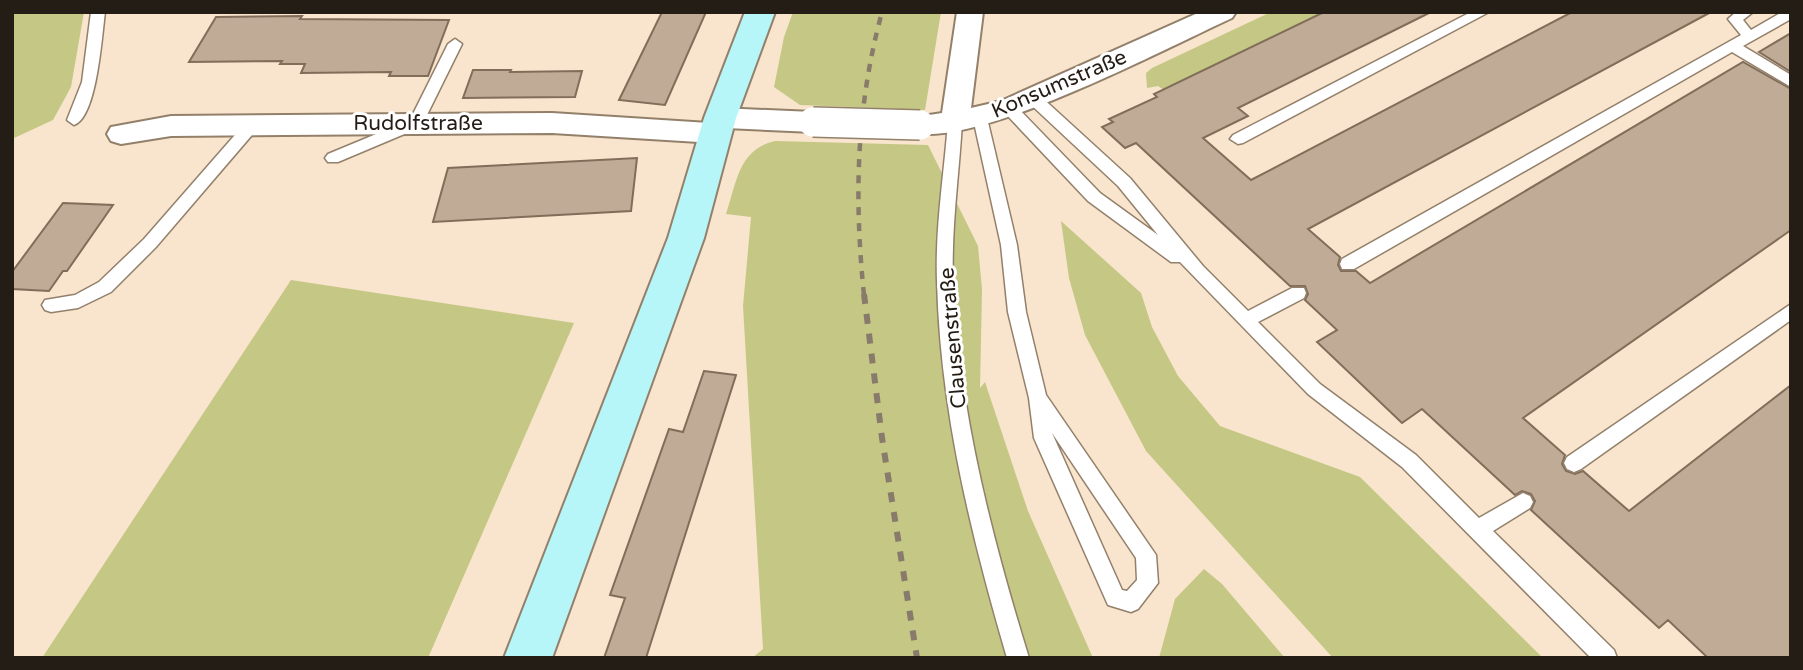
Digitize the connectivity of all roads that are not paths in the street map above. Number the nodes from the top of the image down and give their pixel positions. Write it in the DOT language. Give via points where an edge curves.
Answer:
graph roads {
  1 [pos="98,12"];
  2 [pos="760,12"];
  3 [pos="970,12"];
  4 [pos="1223,12"];
  5 [pos="1482,12"];
  6 [pos="1746,12"];
  7 [pos="1791,13"];
  8 [pos="1749,36"];
  9 [pos="455,44"];
  10 [pos="1732,46"];
  11 [pos="1791,82"];
  12 [pos="1021,103"];
  13 [pos="74,120"];
  14 [pos="968,120"];
  15 [pos="813,122"];
  16 [pos="416,123"];
  17 [pos="253,124"];
  18 [pos="717,125"];
  19 [pos="920,125"];
  20 [pos="121,134"];
  21 [pos="1238,139"];
  22 [pos="333,158"];
  23 [pos="1348,264"];
  24 [pos="1197,271"];
  25 [pos="1298,293"];
  26 [pos="51,305"];
  27 [pos="1791,311"];
  28 [pos="1245,320"];
  29 [pos="1038,398"];
  30 [pos="1574,463"];
  31 [pos="1523,502"];
  32 [pos="1477,530"];
  33 [pos="528,658"];
  34 [pos="1018,658"];
  35 [pos="1606,658"];
  1 -- 13 [label="lane" via="89,82"];
  2 -- 18 [label="street"];
  3 -- 14 [label="street, Clausenstraße"];
  4 -- 12 [label="street, Konsumstraße"];
  5 -- 21 [label="lane"];
  6 -- 8 [label="lane" via="1735,19"];
  7 -- 8 [label="lane"];
  8 -- 10 [label="lane"];
  9 -- 16 [label="lane"];
  10 -- 11 [label="lane"];
  10 -- 23 [label="lane"];
  12 -- 14 [label="street, Konsumstraße"];
  12 -- 24 [label="lane" via="1124,182"];
  12 -- 24 [label="lane" via="1094,197"];
  14 -- 19 [label="street, Konsumstraße"];
  14 -- 29 [label="lane" via="1009,245 1017,312"];
  14 -- 34 [label="lane, Clausenstraße" via="945,279 953,383 986,552"];
  15 -- 18 [label="street, Konsumstraße"];
  15 -- 19 [label="street, Konsumstraße, bridge"];
  16 -- 17 [label="street, Rudolfstraße"];
  16 -- 18 [label="street, Rudolfstraße"];
  16 -- 22 [label="lane"];
  17 -- 20 [label="street, Rudolfstraße" via="171,126"];
  17 -- 26 [label="lane" via="150,243 105,287 78,301"];
  18 -- 33 [label="street" via="686,238"];
  24 -- 28 [label="lane"];
  25 -- 28 [label="lane"];
  27 -- 30 [label="lane"];
  28 -- 32 [label="lane" via="1314,389 1409,461"];
  29 -- 29 [label="lane" via="1146,555 1148,583 1131,602 1115,598 1043,438"];
  31 -- 32 [label="lane"];
  32 -- 35 [label="lane"];
}
